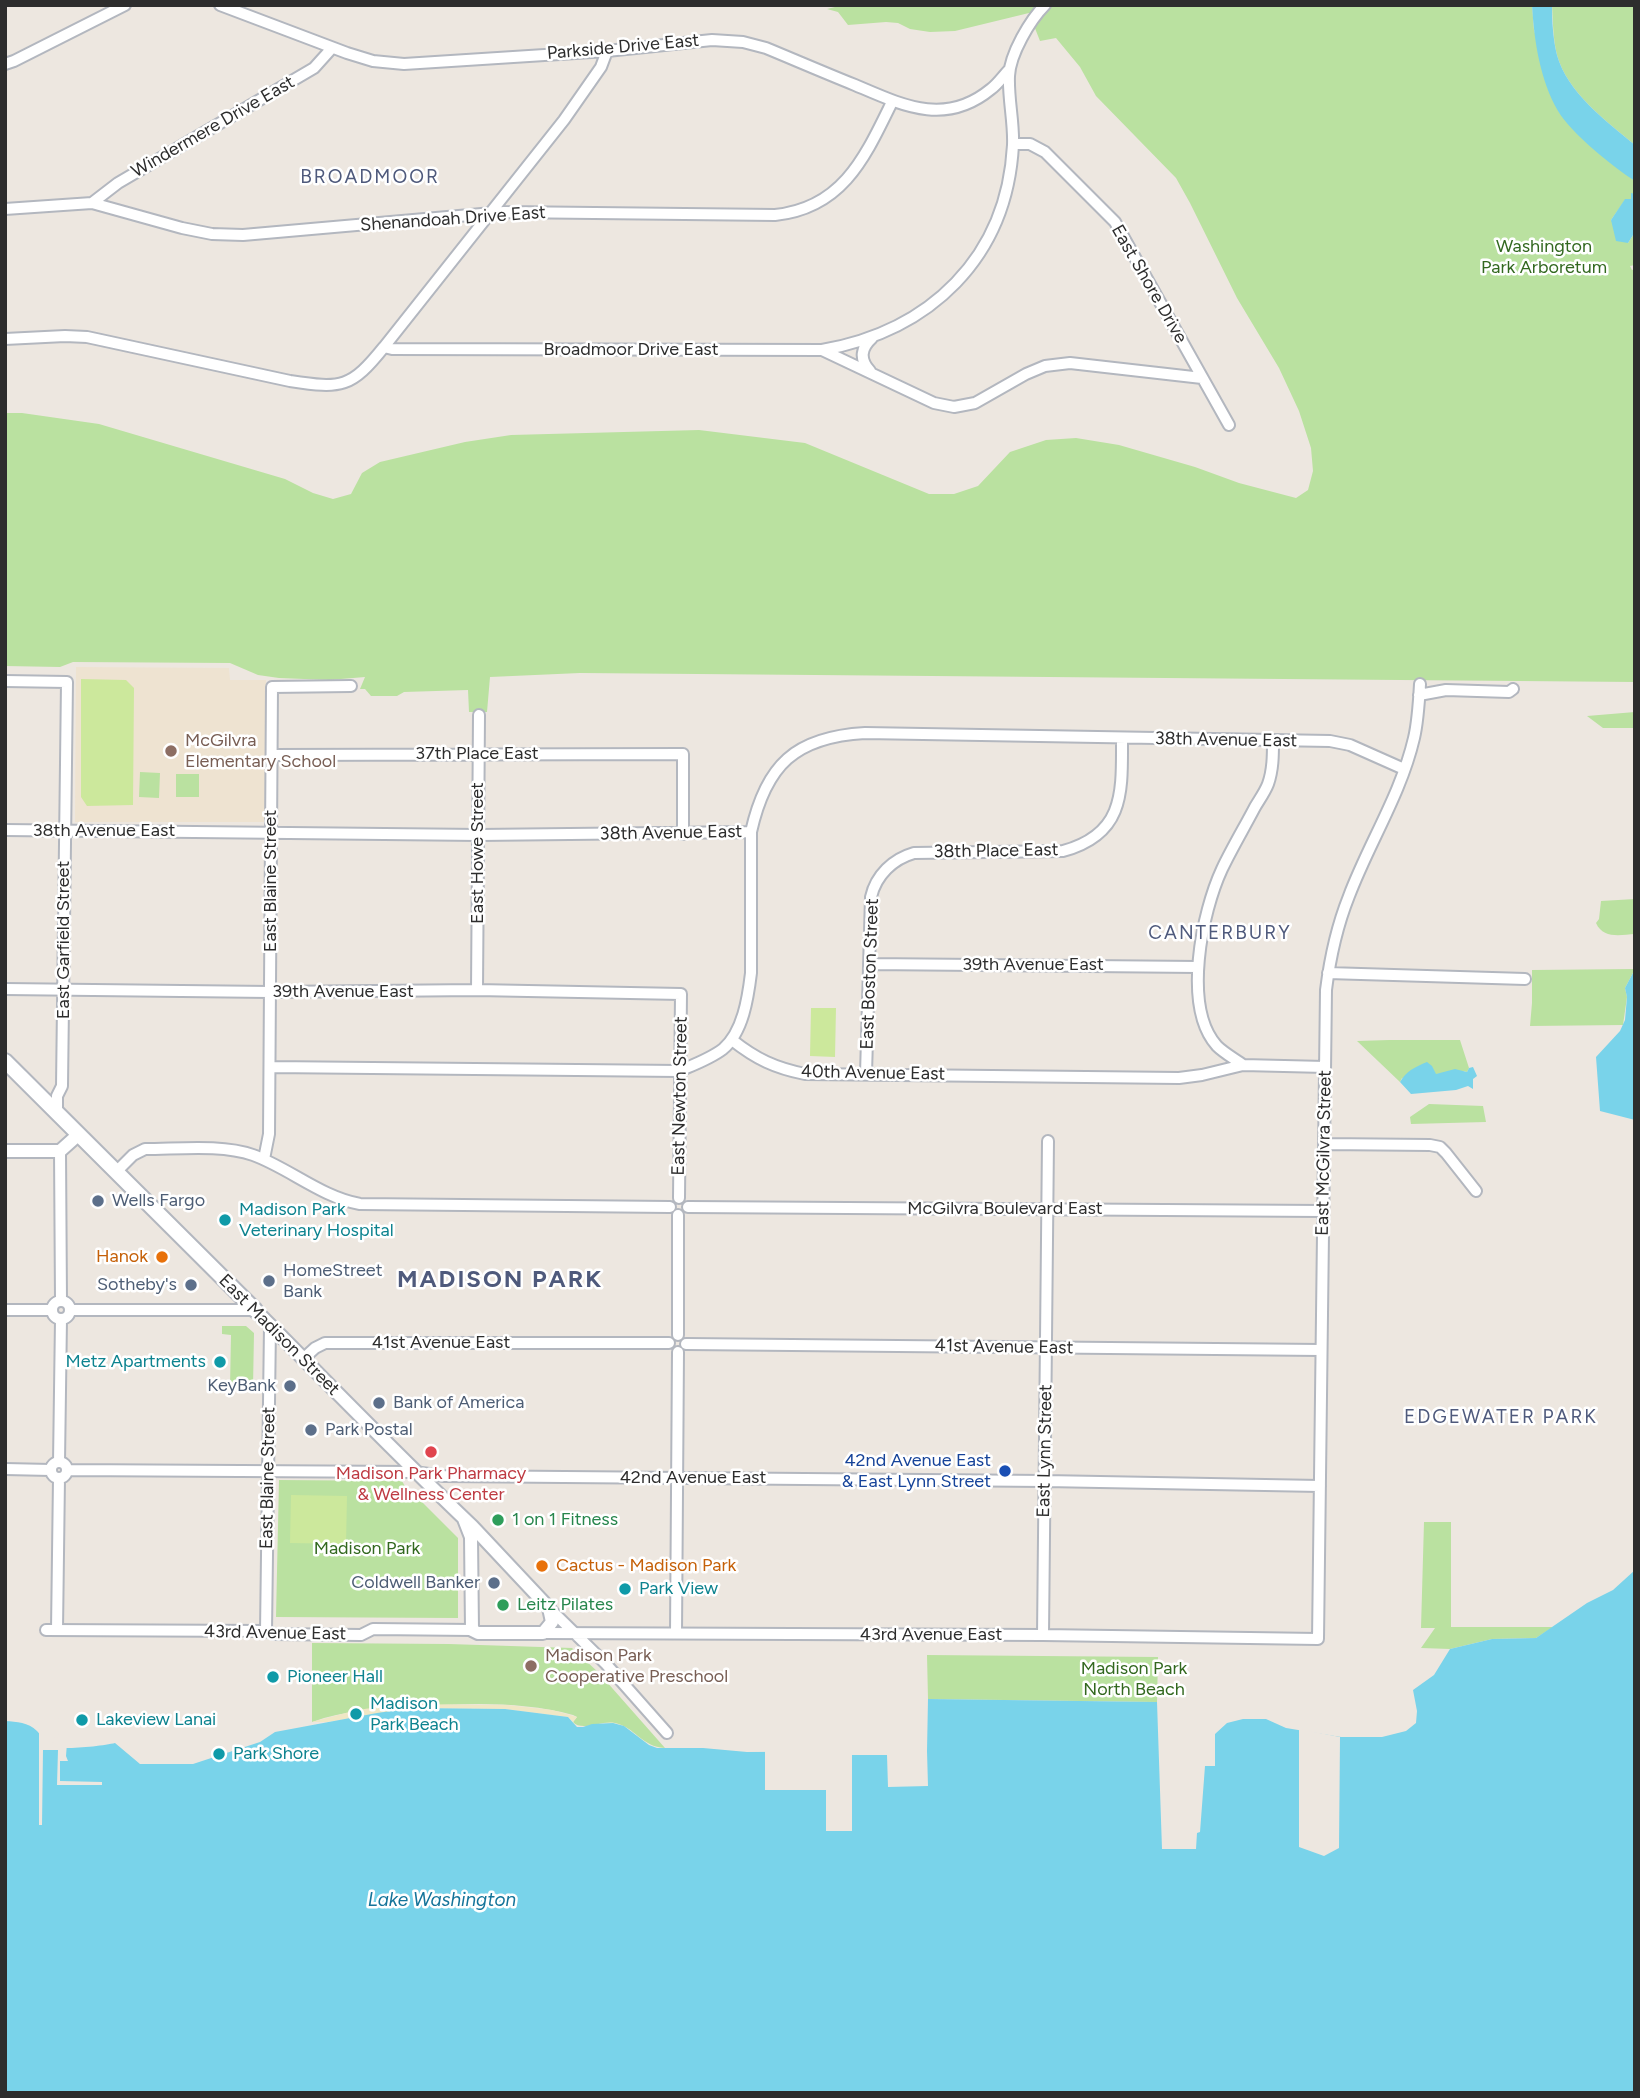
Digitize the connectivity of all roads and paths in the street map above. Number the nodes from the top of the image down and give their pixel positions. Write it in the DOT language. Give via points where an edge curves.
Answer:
graph roads {
  1 [pos="125,5"];
  2 [pos="220,5"];
  3 [pos="1045,5"];
  4 [pos="332,48"];
  5 [pos="607,51"];
  6 [pos="5,64"];
  7 [pos="1009,70"];
  8 [pos="892,102"];
  9 [pos="1013,144"];
  10 [pos="92,203"];
  11 [pos="5,209"];
  12 [pos="488,214"];
  13 [pos="872,338"];
  14 [pos="5,340"];
  15 [pos="384,347"];
  16 [pos="822,350"];
  17 [pos="873,373"];
  18 [pos="1202,378"];
  19 [pos="1229,425"];
  20 [pos="5,681"];
  21 [pos="351,685"];
  22 [pos="1513,689"];
  23 [pos="479,715"];
  24 [pos="1122,739"];
  25 [pos="1273,741"];
  26 [pos="479,754"];
  27 [pos="272,755"];
  28 [pos="1404,769"];
  29 [pos="5,830"];
  30 [pos="65,831"];
  31 [pos="271,832"];
  32 [pos="751,832"];
  33 [pos="683,834"];
  34 [pos="479,835"];
  35 [pos="881,876"];
  36 [pos="869,964"];
  37 [pos="1198,967"];
  38 [pos="1328,973"];
  39 [pos="1525,979"];
  40 [pos="5,989"];
  41 [pos="63,989"];
  42 [pos="477,990"];
  43 [pos="270,992"];
  44 [pos="681,994"];
  45 [pos="732,1040"];
  46 [pos="5,1061"];
  47 [pos="1243,1065"];
  48 [pos="270,1067"];
  49 [pos="1325,1067"];
  50 [pos="679,1071"];
  51 [pos="866,1074"];
  52 [pos="57,1112"];
  53 [pos="79,1134"];
  54 [pos="1048,1140"];
  55 [pos="1324,1144"];
  56 [pos="5,1151"];
  57 [pos="60,1151"];
  58 [pos="264,1159"];
  59 [pos="117,1171"];
  60 [pos="1475,1191"];
  61 [pos="679,1198"];
  62 [pos="688,1207"];
  63 [pos="1047,1209"];
  64 [pos="674,1211"];
  65 [pos="1323,1211"];
  66 [pos="61,1301"];
  67 [pos="5,1310"];
  68 [pos="52,1310"];
  69 [pos="70,1310"];
  70 [pos="255,1310"];
  71 [pos="61,1319"];
  72 [pos="270,1326"];
  73 [pos="678,1335"];
  74 [pos="669,1343"];
  75 [pos="1047,1347"];
  76 [pos="682,1348"];
  77 [pos="1321,1350"];
  78 [pos="303,1359"];
  79 [pos="5,1469"];
  80 [pos="59,1470"];
  81 [pos="268,1471"];
  82 [pos="414,1472"];
  83 [pos="678,1478"];
  84 [pos="1045,1481"];
  85 [pos="1320,1486"];
  86 [pos="464,1518"];
  87 [pos="494,1550"];
  88 [pos="471,1558"];
  89 [pos="549,1608"];
  90 [pos="472,1630"];
  91 [pos="266,1631"];
  92 [pos="543,1633"];
  93 [pos="574,1633"];
  94 [pos="676,1633"];
  95 [pos="1043,1635"];
  96 [pos="1318,1639"];
  97 [pos="667,1733"];
  1 -- 6 [label="street"];
  2 -- 4 [label="street, Parkside Drive East"];
  3 -- 7 [label="street, Broadmoor Drive East" via="1028,26"];
  4 -- 5 [label="street, Parkside Drive East" via="373,61 404,64"];
  4 -- 10 [label="street, Windermere Drive East" via="314,68 118,183"];
  5 -- 8 [label="street, Parkside Drive East" via="712,40 743,42"];
  5 -- 12 [label="street" via="564,120"];
  7 -- 8 [label="street, Parkside Drive East" via="991,89 951,108 933,111"];
  7 -- 9 [label="street, Broadmoor Drive East"];
  8 -- 12 [label="street, Shenandoah Drive East" via="862,161 843,186 818,204 790,214"];
  9 -- 13 [label="street, Broadmoor Drive East" via="1000,211 976,259 930,306"];
  9 -- 18 [label="street, East Shore Drive" via="1030,144 1045,152 1115,222"];
  10 -- 11 [label="street, Shenandoah Drive East"];
  10 -- 12 [label="street, Shenandoah Drive East" via="182,228 243,235"];
  12 -- 15 [label="street"];
  13 -- 16 [label="street, Broadmoor Drive East"];
  13 -- 17 [label="street" via="862,355"];
  14 -- 15 [label="street" via="87,337 312,385 349,382"];
  15 -- 16 [label="street, Broadmoor Drive East"];
  16 -- 17 [label="street"];
  17 -- 18 [label="street" via="934,403 954,407 975,403 1026,373 1070,363"];
  18 -- 19 [label="street, East Shore Drive"];
  20 -- 30 [label="street, East Garfield Street" via="66,682"];
  21 -- 27 [label="street, East Blaine Street" via="272,687"];
  22 -- 28 [label="street, East McGilvra Street" via="1420,690 1414,741"];
  23 -- 26 [label="street, East Howe Street"];
  24 -- 25 [label="street, 38th Avenue East"];
  24 -- 32 [label="street, 38th Avenue East" via="865,733 823,739 797,750 779,766 765,787"];
  24 -- 35 [label="street, 38th Place East" via="1117,809 1093,838 1080,846 1063,851 914,853 902,856"];
  25 -- 28 [label="street, 38th Avenue East" via="1350,745"];
  25 -- 37 [label="street" via="1268,784 1211,895"];
  26 -- 27 [label="street, 37th Place East"];
  26 -- 33 [label="street, 37th Place East" via="683,754"];
  26 -- 34 [label="street, East Howe Street"];
  27 -- 31 [label="street, East Blaine Street"];
  28 -- 38 [label="street, East McGilvra Street" via="1349,894"];
  29 -- 30 [label="street, 38th Avenue East"];
  30 -- 31 [label="street, 38th Avenue East"];
  30 -- 41 [label="street, East Garfield Street"];
  31 -- 34 [label="street, 38th Avenue East"];
  31 -- 43 [label="street, East Blaine Street"];
  32 -- 33 [label="street, 38th Avenue East"];
  32 -- 45 [label="street" via="751,973 745,1008"];
  33 -- 34 [label="street, 38th Avenue East"];
  34 -- 42 [label="street, East Howe Street"];
  35 -- 36 [label="street, East Boston Street" via="871,897"];
  36 -- 37 [label="street, 39th Avenue East"];
  36 -- 51 [label="street, East Boston Street"];
  37 -- 47 [label="street" via="1205,1026 1217,1045"];
  38 -- 39 [label="street"];
  38 -- 49 [label="street, East McGilvra Street"];
  40 -- 41 [label="street, 39th Avenue East"];
  41 -- 43 [label="street, 39th Avenue East"];
  41 -- 52 [label="street, East Garfield Street" via="62,1086"];
  42 -- 43 [label="street, 39th Avenue East"];
  42 -- 44 [label="street, 39th Avenue East"];
  43 -- 48 [label="street, East Blaine Street"];
  44 -- 50 [label="street, East Newton Street"];
  45 -- 50 [label="street" via="712,1056"];
  45 -- 51 [label="street, 40th Avenue East" via="776,1068 805,1074"];
  46 -- 52 [label="main road, East Madison Street"];
  47 -- 49 [label="street, 40th Avenue East"];
  47 -- 51 [label="street, 40th Avenue East" via="1179,1078"];
  48 -- 50 [label="street"];
  48 -- 58 [label="street, East Blaine Street"];
  49 -- 55 [label="street, East McGilvra Street"];
  50 -- 61 [label="street, East Newton Street"];
  52 -- 53 [label="main road, East Madison Street"];
  53 -- 57 [label="street"];
  53 -- 59 [label="main road, East Madison Street"];
  54 -- 63 [label="street, East Lynn Street"];
  55 -- 60 [label="street" via="1440,1147"];
  55 -- 65 [label="street, East McGilvra Street"];
  56 -- 57 [label="street"];
  57 -- 66 [label="street"];
  58 -- 59 [label="street" via="230,1149 145,1149"];
  58 -- 64 [label="street" via="331,1195 360,1204"];
  59 -- 70 [label="main road, East Madison Street"];
  61 -- 62 [label="street"];
  61 -- 64 [label="street" via="672,1201"];
  62 -- 63 [label="street, McGilvra Boulevard East"];
  62 -- 64 [label="street" via="686,1212"];
  63 -- 65 [label="street, McGilvra Boulevard East"];
  63 -- 75 [label="street, East Lynn Street"];
  64 -- 73 [label="street"];
  65 -- 77 [label="street, East McGilvra Street"];
  66 -- 68 [label="street"];
  66 -- 69 [label="street"];
  67 -- 68 [label="street"];
  68 -- 71 [label="street"];
  69 -- 70 [label="street"];
  69 -- 71 [label="street"];
  70 -- 72 [label="street, East Madison Street"];
  71 -- 80 [label="street"];
  72 -- 78 [label="street, East Madison Street"];
  72 -- 81 [label="street, East Blaine Street"];
  73 -- 74 [label="street"];
  73 -- 76 [label="street" via="684,1337"];
  74 -- 76 [label="street" via="672,1350"];
  74 -- 78 [label="street, 41st Avenue East" via="325,1343"];
  75 -- 76 [label="street, 41st Avenue East"];
  75 -- 77 [label="street, 41st Avenue East"];
  75 -- 84 [label="street, East Lynn Street"];
  76 -- 83 [label="street"];
  77 -- 85 [label="street, East McGilvra Street"];
  78 -- 82 [label="street, East Madison Street"];
  79 -- 80 [label="street, 42nd Avenue East"];
  80 -- 81 [label="street, 42nd Avenue East"];
  80 -- 91 [label="street, 43rd Avenue East" via="52,1630"];
  81 -- 82 [label="street, 42nd Avenue East"];
  81 -- 91 [label="street, East Blaine Street"];
  82 -- 83 [label="street, 42nd Avenue East"];
  82 -- 86 [label="street, East Madison Street"];
  83 -- 84 [label="street, 42nd Avenue East"];
  83 -- 94 [label="street"];
  84 -- 85 [label="street, 42nd Avenue East"];
  84 -- 95 [label="street, East Lynn Street"];
  85 -- 96 [label="street, East McGilvra Street"];
  86 -- 87 [label="street, East Madison Street"];
  86 -- 88 [label="street" via="471,1537"];
  87 -- 88 [label="street"];
  87 -- 89 [label="street, East Madison Street"];
  88 -- 90 [label="street"];
  89 -- 92 [label="street" via="552,1622"];
  89 -- 93 [label="street, East Madison Street"];
  90 -- 91 [label="street, 43rd Avenue East" via="373,1629 361,1635"];
  90 -- 92 [label="street, 43rd Avenue East"];
  92 -- 93 [label="street, 43rd Avenue East"];
  93 -- 94 [label="street, 43rd Avenue East"];
  93 -- 97 [label="street, East Madison Street"];
  94 -- 95 [label="street, 43rd Avenue East"];
  95 -- 96 [label="street, 43rd Avenue East"];
}
